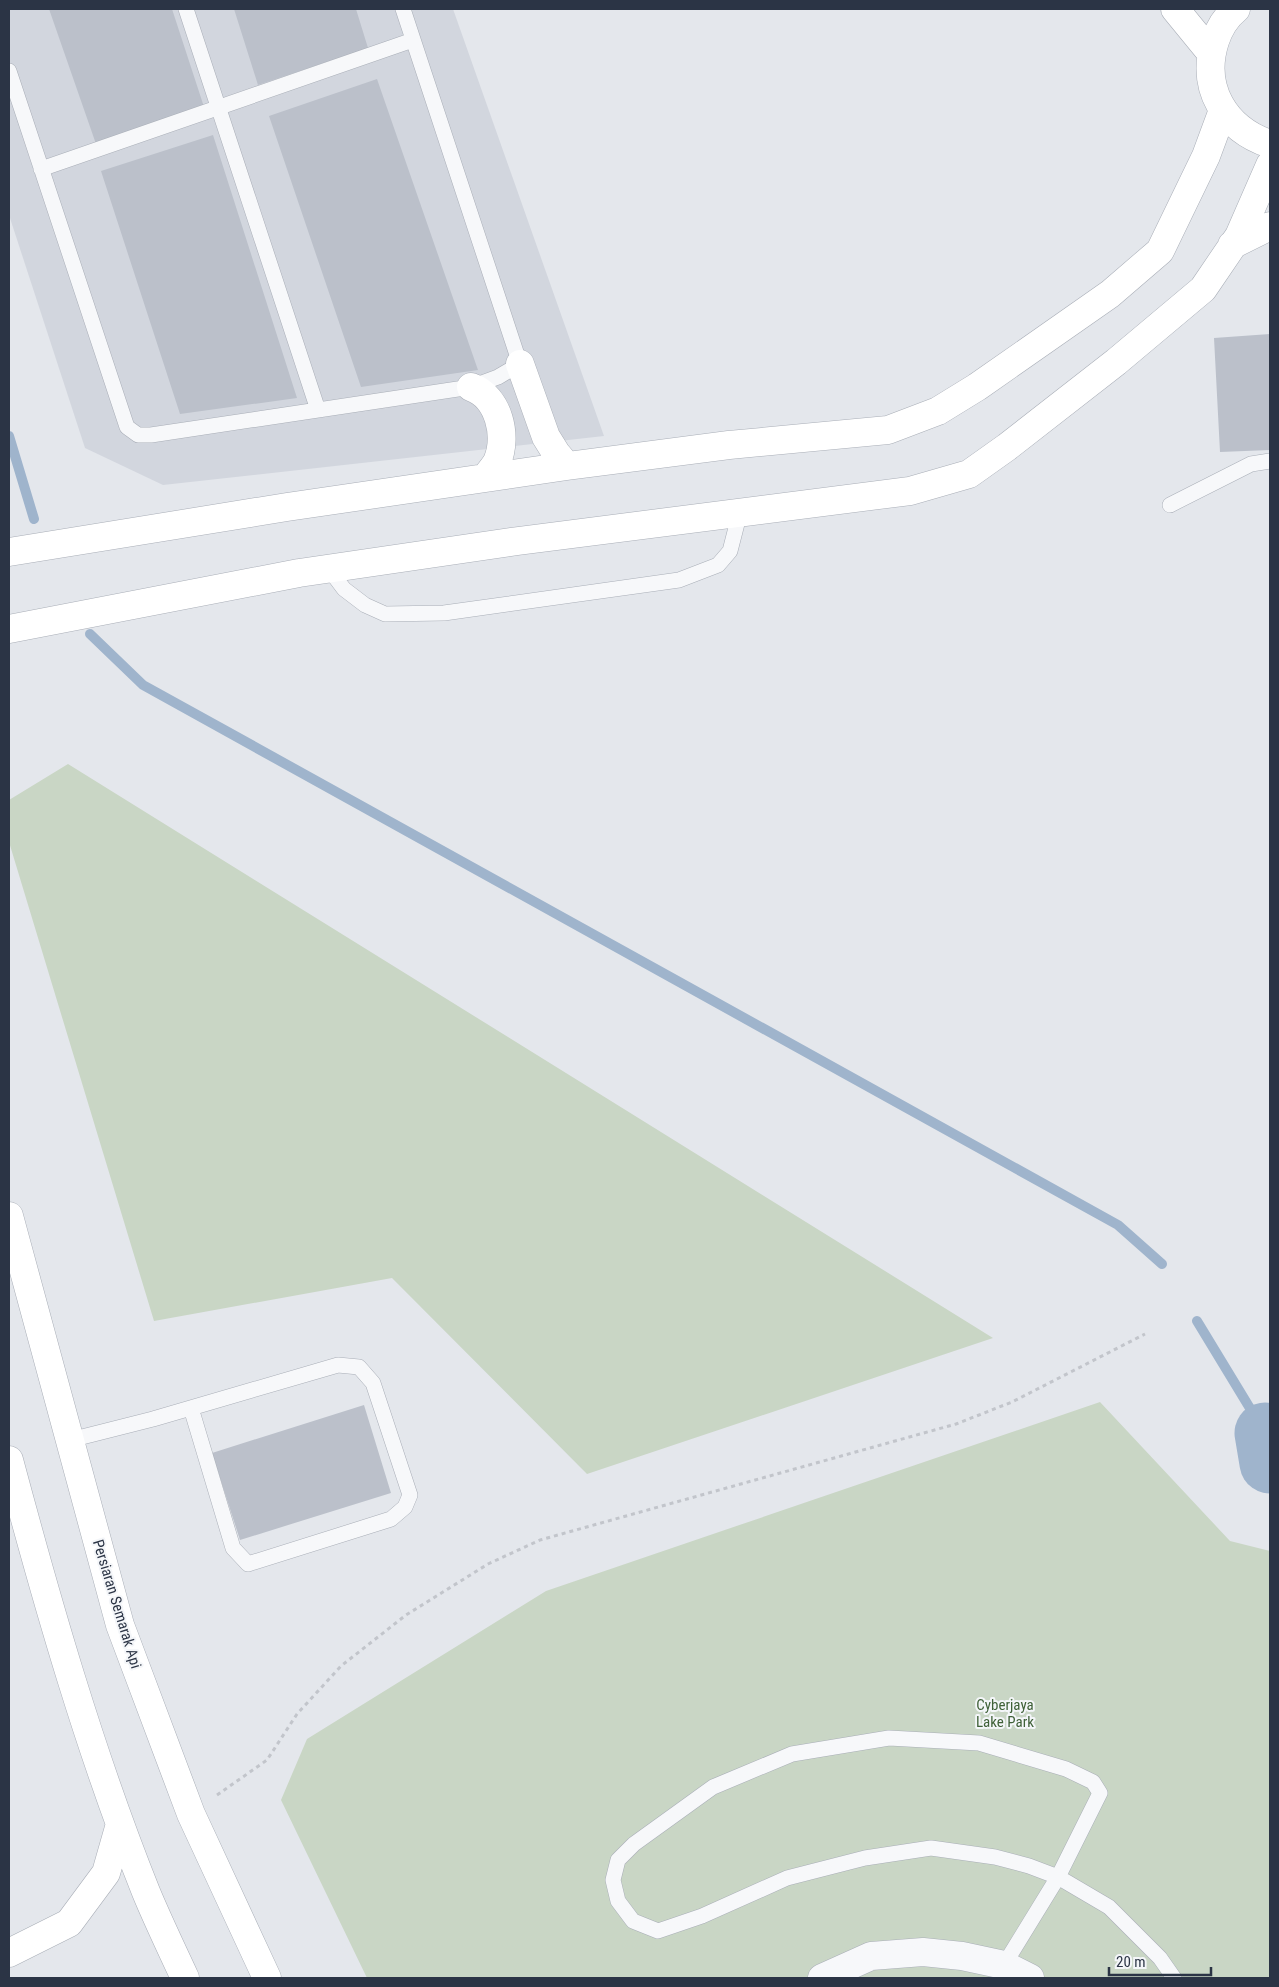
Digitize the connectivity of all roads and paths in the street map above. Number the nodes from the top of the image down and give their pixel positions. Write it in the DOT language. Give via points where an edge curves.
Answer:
graph roads {
  1 [pos="186,9"];
  2 [pos="402,9"];
  3 [pos="1175,9"];
  4 [pos="1236,9"];
  5 [pos="413,40"];
  6 [pos="1211,53"];
  7 [pos="9,71"];
  8 [pos="219,107"];
  9 [pos="1223,110"];
  10 [pos="1270,144"];
  11 [pos="1270,165"];
  12 [pos="41,169"];
  13 [pos="1270,226"];
  14 [pos="1232,245"];
  15 [pos="520,364"];
  16 [pos="471,386"];
  17 [pos="318,410"];
  18 [pos="1270,461"];
  19 [pos="567,466"];
  20 [pos="485,478"];
  21 [pos="1170,505"];
  22 [pos="740,512"];
  23 [pos="9,552"];
  24 [pos="329,569"];
  25 [pos="9,629"];
  26 [pos="9,1216"];
  27 [pos="1146,1334"];
  28 [pos="192,1408"];
  29 [pos="70,1440"];
  30 [pos="9,1460"];
  31 [pos="191,1814"];
  32 [pos="120,1824"];
  33 [pos="1058,1877"];
  34 [pos="9,1953"];
  35 [pos="1004,1965"];
  36 [pos="185,1978"];
  37 [pos="267,1978"];
  38 [pos="822,1978"];
  39 [pos="1030,1978"];
  40 [pos="1174,1978"];
  1 -- 8 [label="lane"];
  2 -- 5 [label="lane"];
  3 -- 6 [label="street"];
  4 -- 6 [label="street" via="1218,31"];
  5 -- 8 [label="lane"];
  5 -- 15 [label="lane"];
  6 -- 9 [label="street" via="1214,92"];
  7 -- 12 [label="lane"];
  8 -- 12 [label="lane"];
  8 -- 17 [label="lane"];
  9 -- 10 [label="street" via="1237,128 1256,140"];
  9 -- 19 [label="street" via="1206,156 1160,250 1110,294 938,411 888,430 729,445"];
  11 -- 14 [label="street"];
  12 -- 17 [label="lane" via="127,427 138,434 151,435"];
  13 -- 14 [label="street"];
  14 -- 22 [label="street" via="1203,289 1116,362 969,474 910,491"];
  15 -- 16 [label="lane" via="498,378"];
  15 -- 19 [label="street" via="546,437"];
  16 -- 17 [label="lane"];
  16 -- 20 [label="street" via="482,390 490,399 502,440 497,462"];
  18 -- 21 [label="lane" via="1251,464"];
  19 -- 20 [label="street"];
  20 -- 23 [label="street"];
  22 -- 24 [label="street"];
  22 -- 24 [label="lane" via="730,551 718,565 679,580 444,613 385,614 365,605 344,589"];
  24 -- 25 [label="street"];
  26 -- 29 [label="street, Persiaran Semarak Api"];
  27 -- 31 [label="path" via="1012,1402 956,1424 540,1540 488,1564 406,1615 341,1666 297,1714 267,1760"];
  28 -- 28 [label="lane" via="338,1365 359,1367 373,1383 410,1495 405,1507 391,1519 248,1564 233,1548"];
  28 -- 29 [label="lane"];
  29 -- 31 [label="street, Persiaran Semarak Api" via="120,1625"];
  30 -- 32 [label="street" via="82,1714"];
  31 -- 37 [label="street, Persiaran Semarak Api"];
  32 -- 34 [label="street" via="106,1873 69,1923"];
  32 -- 36 [label="street"];
  33 -- 33 [label="lane" via="1100,1793 1093,1782 1066,1769 980,1743 889,1738 792,1754 713,1787 634,1844 618,1860 613,1880 618,1901 633,1921 658,1931 702,1916 787,1878 865,1858 931,1848 995,1857"];
  33 -- 35 [label="lane"];
  33 -- 40 [label="lane" via="1109,1907 1160,1958"];
  35 -- 38 [label="street" via="923,1952 871,1956"];
  35 -- 39 [label="street"];
}
